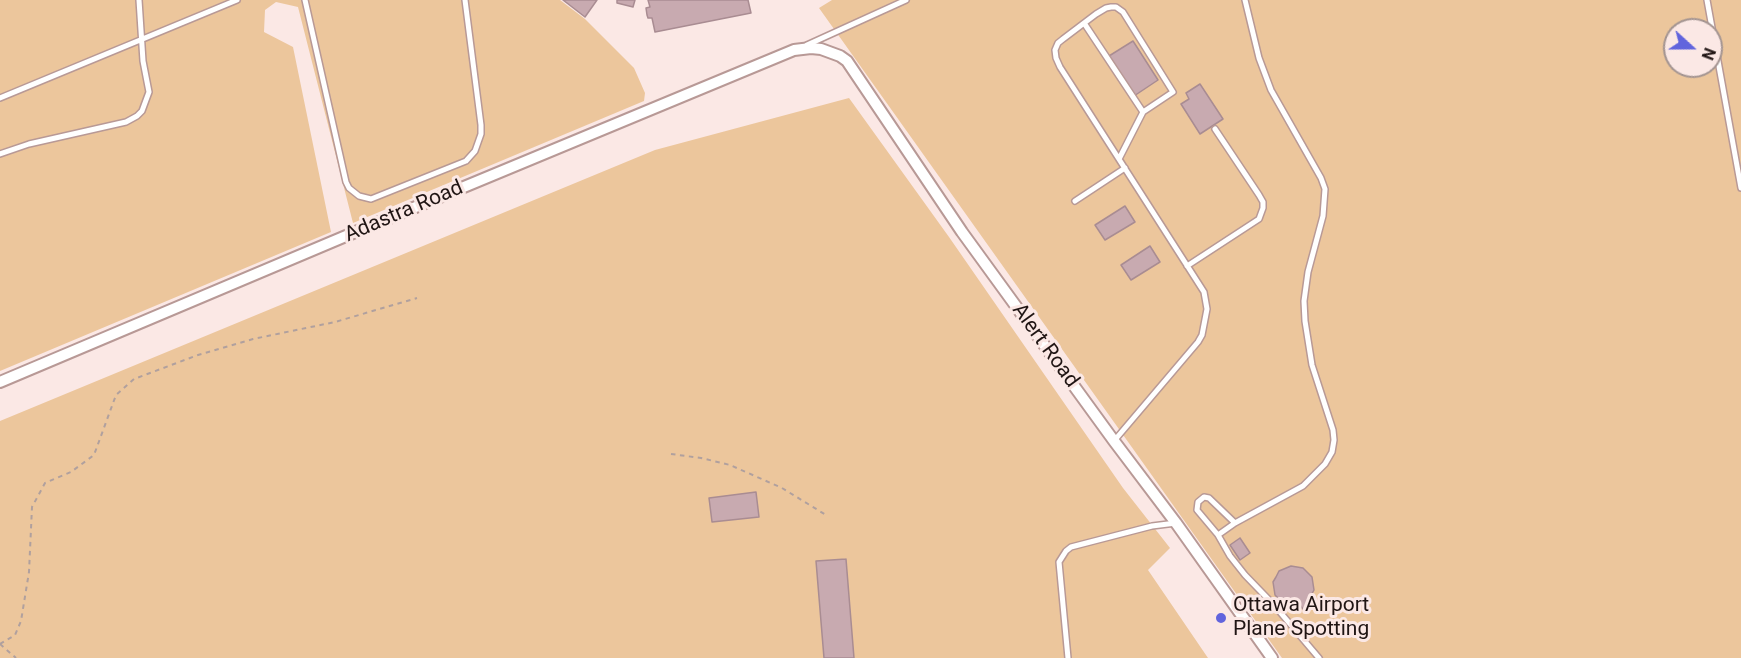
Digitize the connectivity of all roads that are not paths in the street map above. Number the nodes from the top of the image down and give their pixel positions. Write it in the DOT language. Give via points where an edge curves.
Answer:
graph roads {
  1 [pos="140,0"];
  2 [pos="237,0"];
  3 [pos="305,0"];
  4 [pos="465,0"];
  5 [pos="906,0"];
  6 [pos="1245,0"];
  7 [pos="1707,0"];
  8 [pos="1084,23"];
  9 [pos="142,39"];
  10 [pos="811,48"];
  11 [pos="794,50"];
  12 [pos="0,98"];
  13 [pos="1143,112"];
  14 [pos="1215,129"];
  15 [pos="0,154"];
  16 [pos="1119,159"];
  17 [pos="1125,168"];
  18 [pos="1741,188"];
  19 [pos="1075,201"];
  20 [pos="1187,266"];
  21 [pos="0,382"];
  22 [pos="1114,441"];
  23 [pos="1176,523"];
  24 [pos="1235,523"];
  25 [pos="1218,535"];
  26 [pos="1068,658"];
  27 [pos="1272,658"];
  28 [pos="1319,658"];
  1 -- 9 [label="lane"];
  2 -- 9 [label="lane"];
  3 -- 4 [label="lane" via="345,182 359,196 371,199 466,161 475,151 481,125"];
  5 -- 11 [label="lane"];
  6 -- 24 [label="lane" via="1271,90 1324,189 1323,216 1304,301 1312,366 1334,440 1332,452 1318,474"];
  7 -- 18 [label="lane"];
  8 -- 13 [label="lane"];
  8 -- 13 [label="lane" via="1106,8 1116,7 1123,12 1173,92"];
  8 -- 16 [label="lane" via="1058,44 1056,58"];
  9 -- 12 [label="lane"];
  9 -- 15 [label="lane" via="148,92 137,116"];
  10 -- 11 [label="street, Adastra Road"];
  10 -- 22 [label="street, Alert Road" via="832,52 847,61 962,232"];
  11 -- 21 [label="street, Adastra Road"];
  13 -- 16 [label="lane"];
  14 -- 20 [label="lane" via="1263,202 1262,213 1259,219"];
  16 -- 17 [label="lane"];
  17 -- 19 [label="lane"];
  17 -- 20 [label="lane"];
  20 -- 22 [label="lane" via="1204,292 1207,309 1202,335"];
  22 -- 23 [label="street, Alert Road"];
  23 -- 26 [label="lane" via="1152,526 1066,551 1059,562"];
  23 -- 27 [label="street, Alert Road"];
  24 -- 25 [label="lane"];
  24 -- 25 [label="lane" via="1209,498 1201,498 1197,510"];
  25 -- 28 [label="lane" via="1245,575"];
}
